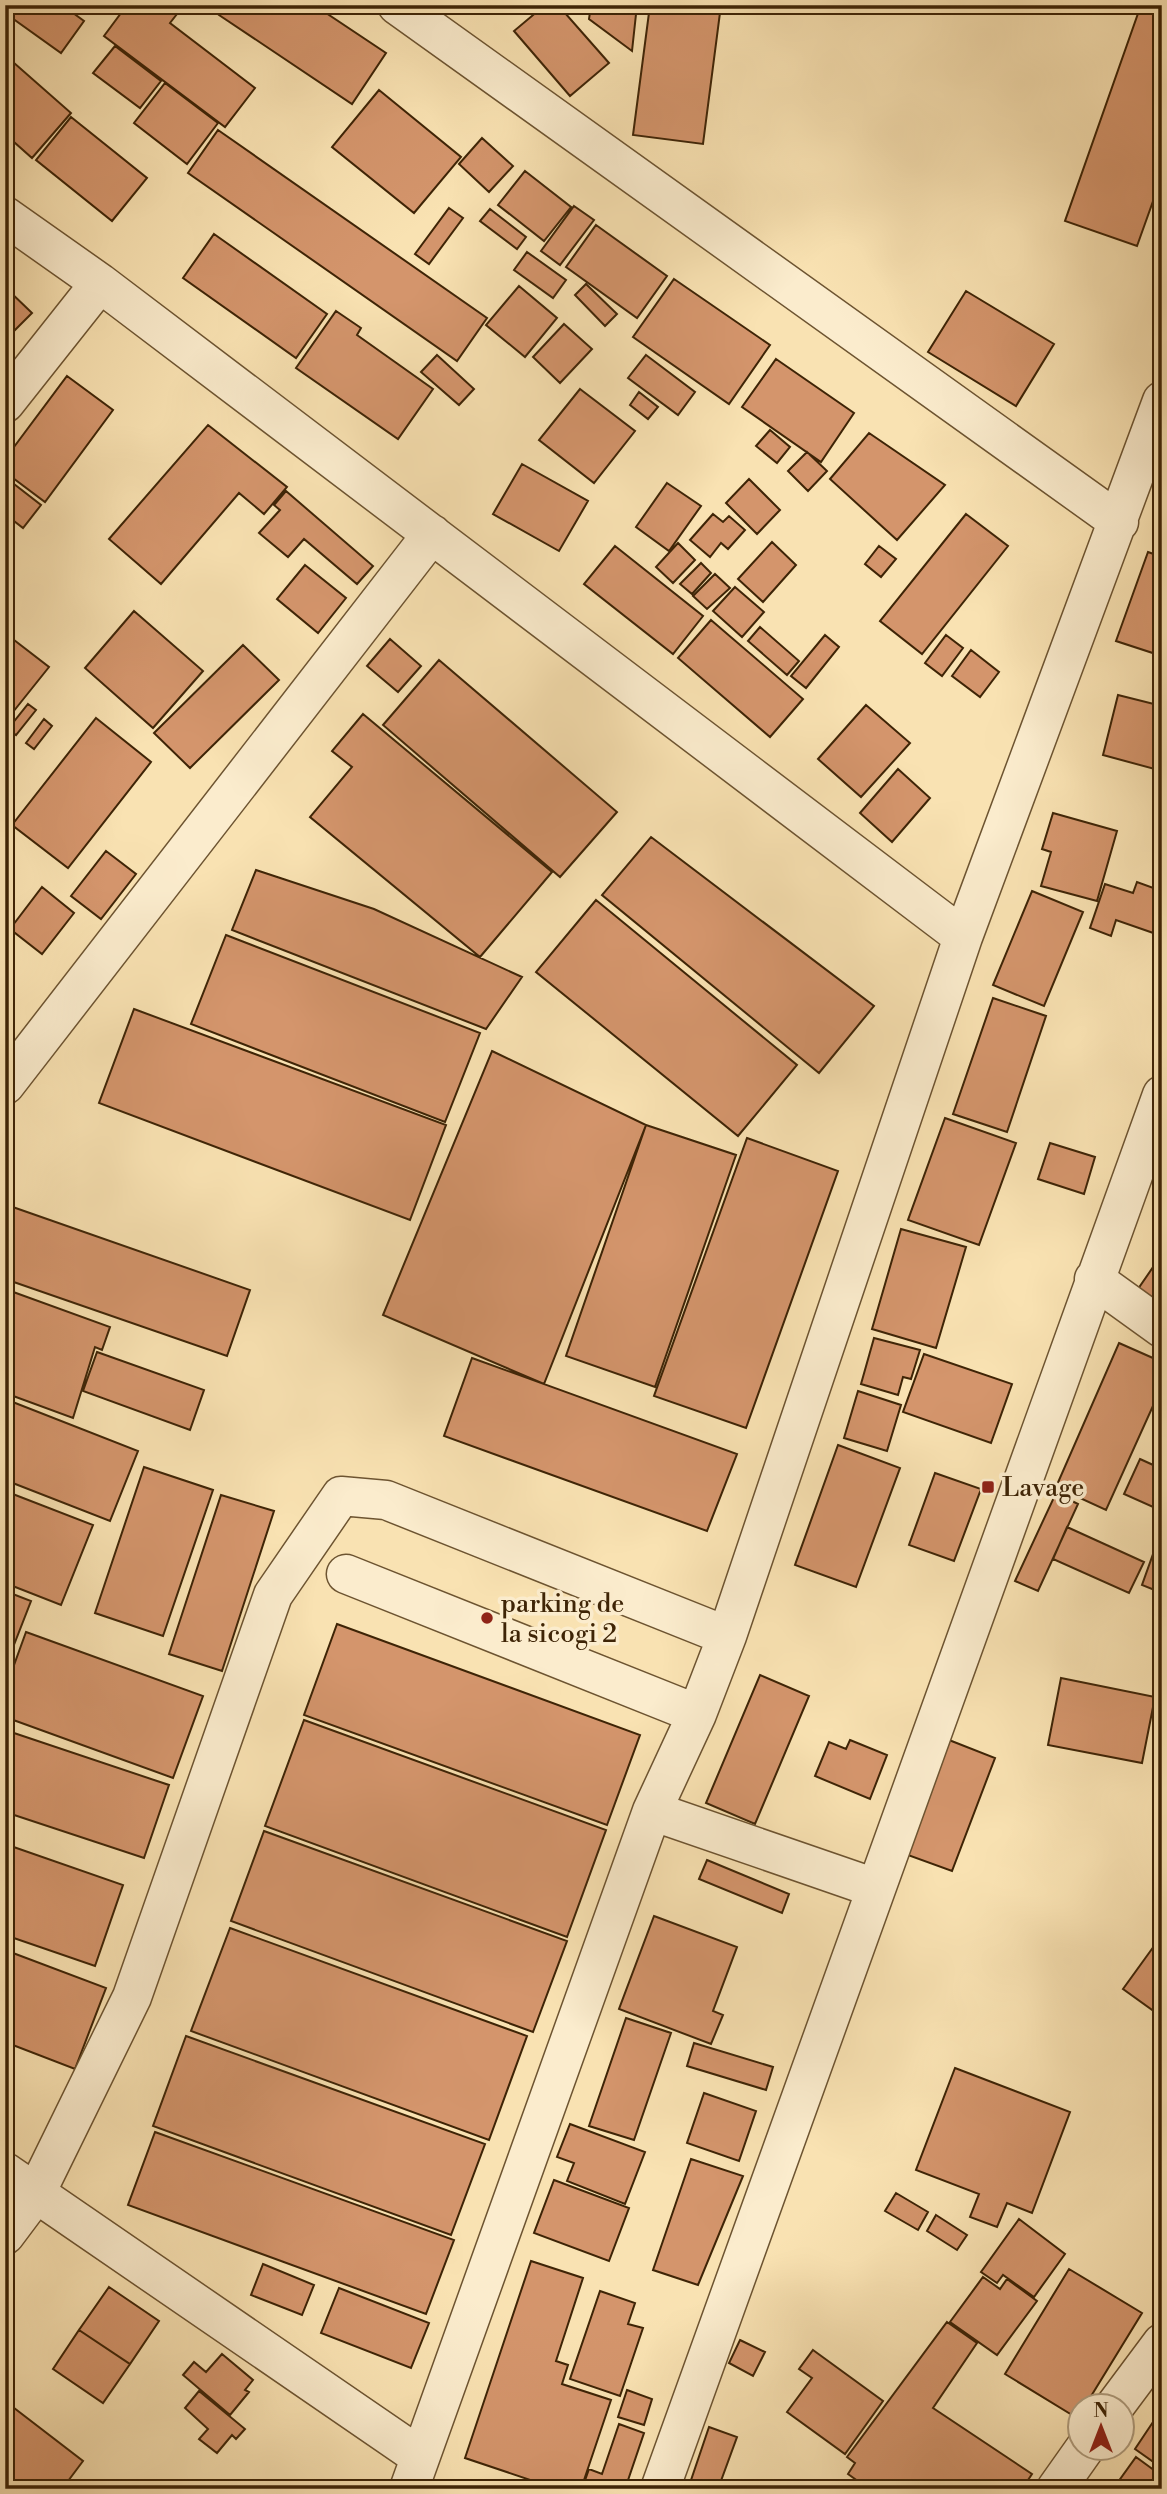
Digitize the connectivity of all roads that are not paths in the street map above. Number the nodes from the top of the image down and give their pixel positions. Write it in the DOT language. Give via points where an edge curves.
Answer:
graph roads {
  1 [pos="397,5"];
  2 [pos="5,216"];
  3 [pos="100,283"];
  4 [pos="1162,401"];
  5 [pos="5,403"];
  6 [pos="1154,446"];
  7 [pos="1119,522"];
  8 [pos="432,534"];
  9 [pos="963,937"];
  10 [pos="5,1085"];
  11 [pos="1162,1095"];
  12 [pos="1094,1279"];
  13 [pos="1162,1328"];
  14 [pos="346,1574"];
  15 [pos="727,1636"];
  16 [pos="697,1714"];
  17 [pos="652,1811"];
  18 [pos="875,1888"];
  19 [pos="5,2172"];
  20 [pos="35,2195"];
  21 [pos="5,2235"];
  22 [pos="1162,2343"];
  23 [pos="1125,2392"];
  24 [pos="1075,2462"];
  25 [pos="414,2472"];
  26 [pos="660,2489"];
  27 [pos="1056,2489"];
  1 -- 7 [label="street"];
  2 -- 3 [label="street"];
  3 -- 5 [label="street"];
  3 -- 8 [label="street"];
  4 -- 6 [label="street"];
  6 -- 7 [label="street"];
  7 -- 9 [label="street"];
  8 -- 9 [label="street"];
  8 -- 10 [label="street"];
  9 -- 15 [label="street"];
  11 -- 12 [label="street"];
  12 -- 13 [label="street"];
  12 -- 18 [label="street"];
  14 -- 16 [label="street"];
  15 -- 16 [label="street"];
  15 -- 20 [label="street" via="386,1500 341,1496 273,1595 132,1997"];
  16 -- 17 [label="street"];
  17 -- 18 [label="street"];
  17 -- 25 [label="street"];
  18 -- 26 [label="street"];
  19 -- 20 [label="street"];
  20 -- 21 [label="street"];
  20 -- 25 [label="street"];
  22 -- 23 [label="street"];
  24 -- 27 [label="street"];
}
